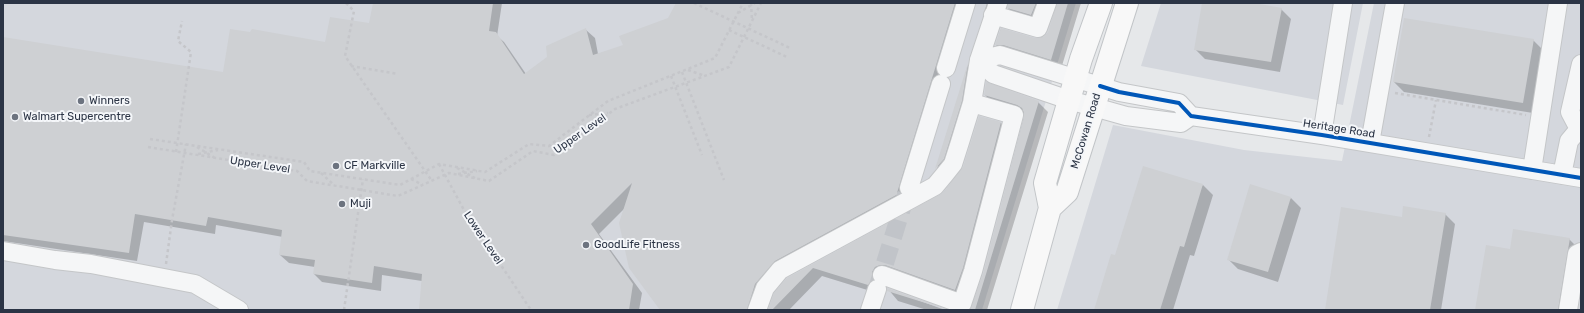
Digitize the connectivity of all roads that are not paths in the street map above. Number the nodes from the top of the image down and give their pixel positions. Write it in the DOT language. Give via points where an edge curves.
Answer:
graph roads {
  1 [pos="966,3"];
  2 [pos="1047,3"];
  3 [pos="1101,3"];
  4 [pos="1127,3"];
  5 [pos="1343,3"];
  6 [pos="1395,3"];
  7 [pos="1558,3"];
  8 [pos="996,9"];
  9 [pos="979,60"];
  10 [pos="1581,64"];
  11 [pos="1075,78"];
  12 [pos="1100,86"];
  13 [pos="1069,100"];
  14 [pos="972,103"];
  15 [pos="1094,107"];
  16 [pos="1191,116"];
  17 [pos="1580,130"];
  18 [pos="1322,135"];
  19 [pos="1370,143"];
  20 [pos="1532,170"];
  21 [pos="1562,175"];
  22 [pos="1581,178"];
  23 [pos="909,188"];
  24 [pos="1050,208"];
  25 [pos="3,251"];
  26 [pos="1581,252"];
  27 [pos="239,310"];
  28 [pos="757,310"];
  29 [pos="870,310"];
  30 [pos="1022,310"];
  31 [pos="1568,310"];
  1 -- 23 [label="street"];
  2 -- 8 [label="street" via="1038,28"];
  3 -- 11 [label="main road"];
  4 -- 12 [label="main road, McCowan Road"];
  5 -- 18 [label="street"];
  6 -- 19 [label="street"];
  7 -- 20 [label="street"];
  8 -- 9 [label="street"];
  9 -- 11 [label="street" via="1000,55"];
  9 -- 13 [label="street, Heritage Road" via="992,74"];
  9 -- 14 [label="street"];
  10 -- 17 [label="street" via="1570,112"];
  11 -- 12 [label="street"];
  11 -- 13 [label="main road"];
  12 -- 15 [label="main road, McCowan Road"];
  12 -- 16 [label="street" via="1179,103"];
  13 -- 15 [label="street, Heritage Road"];
  13 -- 24 [label="main road" via="1045,183"];
  14 -- 28 [label="street" via="953,164 935,186 780,270 765,288"];
  14 -- 29 [label="street" via="1014,115 962,304 879,282"];
  15 -- 16 [label="street, Heritage Road" via="1126,116 1181,123"];
  15 -- 24 [label="main road, McCowan Road" via="1067,192"];
  16 -- 18 [label="street, Heritage Road"];
  17 -- 21 [label="street" via="1569,141"];
  18 -- 19 [label="street, Heritage Road"];
  19 -- 20 [label="street, Heritage Road"];
  20 -- 21 [label="street, Heritage Road"];
  21 -- 22 [label="street, Heritage Road"];
  24 -- 30 [label="main road"];
  25 -- 27 [label="street" via="91,264 195,284"];
  26 -- 31 [label="street" via="1577,254"];
}
